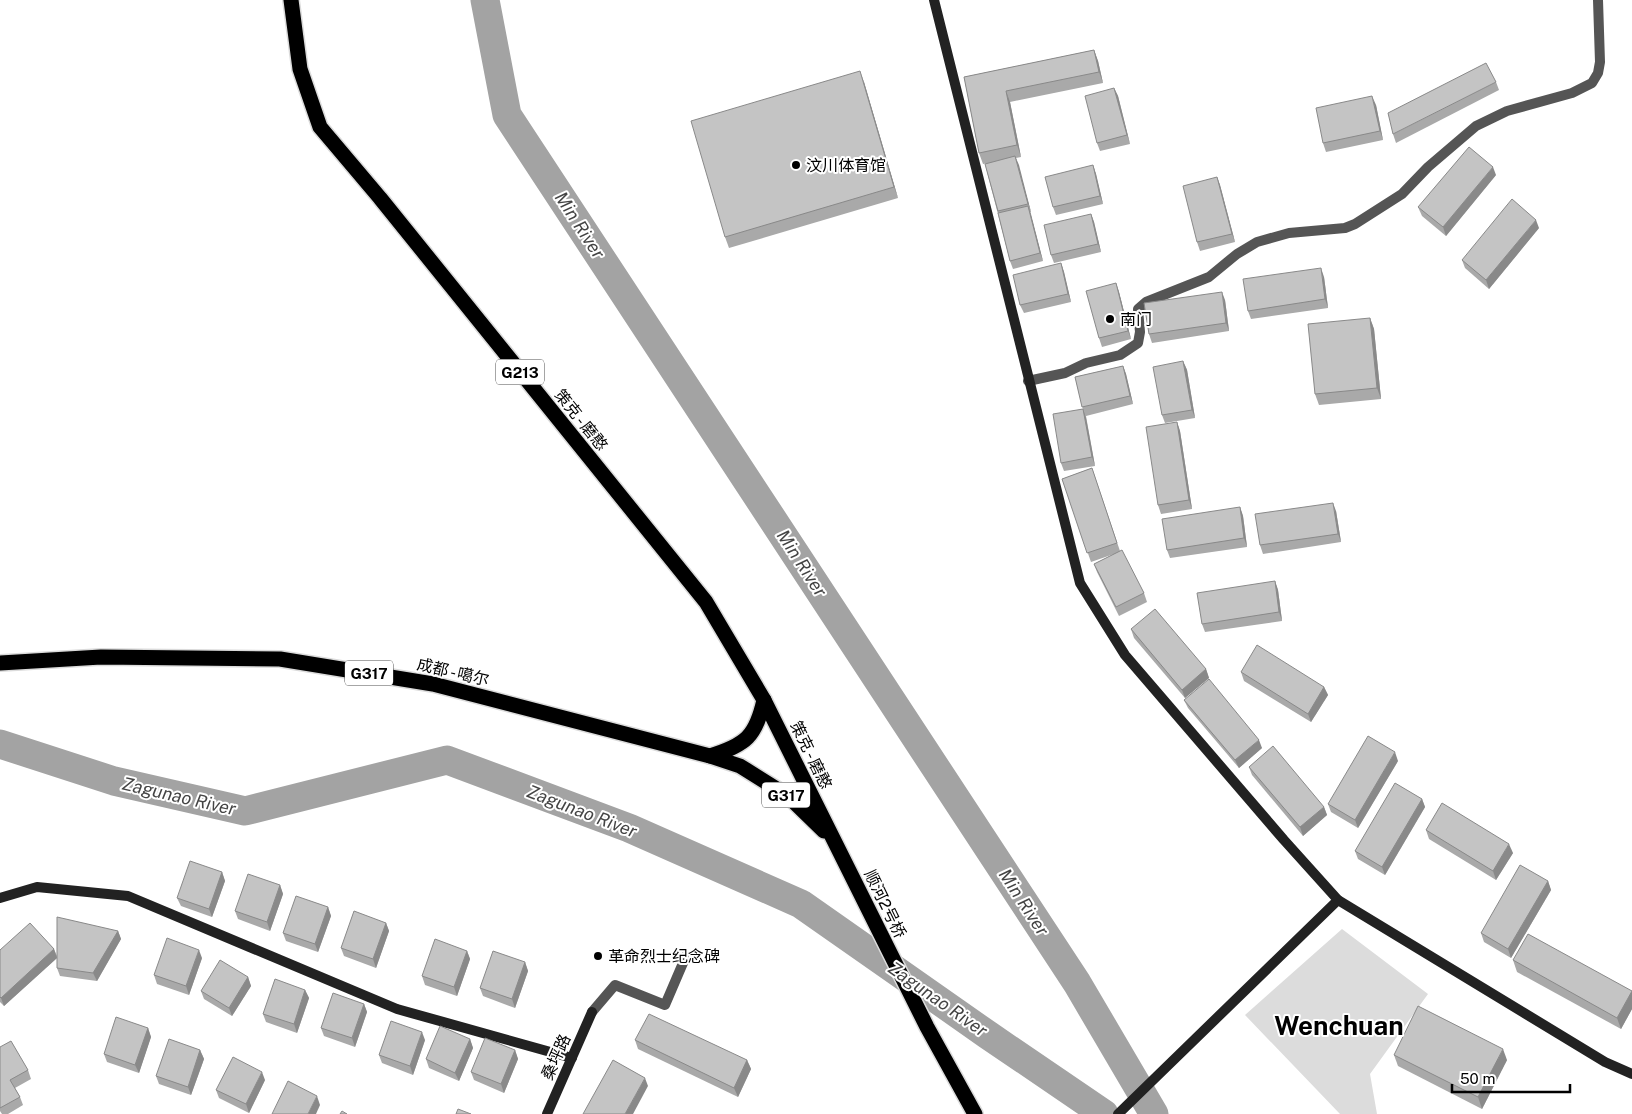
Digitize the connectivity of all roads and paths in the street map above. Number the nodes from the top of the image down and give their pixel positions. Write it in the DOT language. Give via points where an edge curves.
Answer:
graph roads {
  1 [pos="291,0"];
  2 [pos="934,0"];
  3 [pos="1598,0"];
  4 [pos="1028,381"];
  5 [pos="0,663"];
  6 [pos="764,700"];
  7 [pos="710,756"];
  8 [pos="834,841"];
  9 [pos="0,898"];
  10 [pos="1338,900"];
  11 [pos="686,956"];
  12 [pos="572,1058"];
  13 [pos="1632,1074"];
  14 [pos="547,1114"];
  15 [pos="975,1114"];
  16 [pos="1118,1114"];
  1 -- 6 [label="highway, 策克 - 磨憨 / G213" via="300,69 320,127 706,602"];
  2 -- 4 [label="street"];
  3 -- 4 [label="street" via="1600,62 1592,82 1572,93 1507,111 1476,126 1402,194 1355,224 1345,228 1289,233 1257,242 1209,277 1146,302 1138,308 1138,343 1120,355"];
  4 -- 10 [label="street" via="1080,583 1125,655"];
  5 -- 7 [label="highway, 成都 - 噶尔 / G317" via="101,657 280,659 433,684"];
  6 -- 7 [label="highway" via="760,720 753,733 740,744"];
  6 -- 8 [label="highway, 策克 - 磨憨 / G213"];
  7 -- 8 [label="highway, 成都 - 噶尔 / G317" via="740,766 788,796"];
  8 -- 15 [label="highway, 顺河2号桥 / G213" via="926,1027"];
  9 -- 12 [label="street" via="37,886 128,896 397,1009"];
  10 -- 13 [label="street" via="1605,1062"];
  10 -- 16 [label="street"];
  11 -- 12 [label="street, 桑坪路" via="665,1005 615,985 592,1012"];
  12 -- 14 [label="street, 桑坪路"];
}
